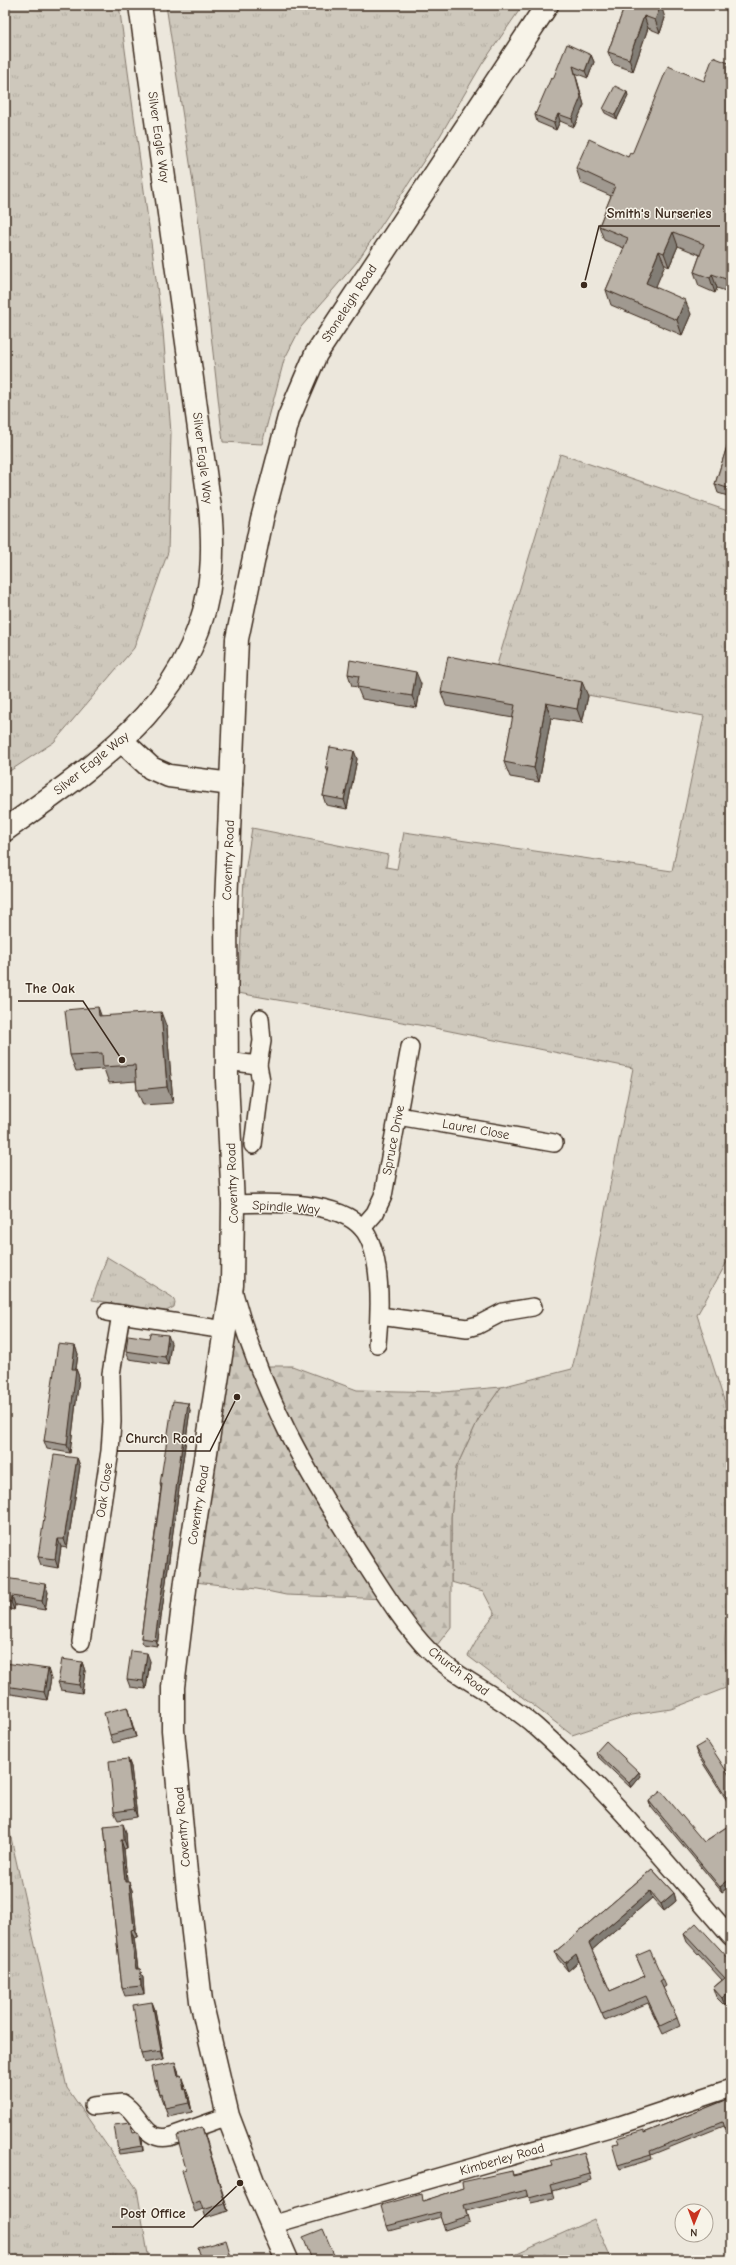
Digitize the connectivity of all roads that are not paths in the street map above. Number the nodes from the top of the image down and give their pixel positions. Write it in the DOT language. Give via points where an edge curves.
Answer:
graph roads {
  1 [pos="140,5"];
  2 [pos="547,5"];
  3 [pos="237,638"];
  4 [pos="122,741"];
  5 [pos="231,784"];
  6 [pos="5,830"];
  7 [pos="260,1018"];
  8 [pos="410,1047"];
  9 [pos="227,1061"];
  10 [pos="258,1064"];
  11 [pos="398,1116"];
  12 [pos="554,1143"];
  13 [pos="253,1145"];
  14 [pos="233,1204"];
  15 [pos="362,1228"];
  16 [pos="232,1285"];
  17 [pos="533,1307"];
  18 [pos="380,1316"];
  19 [pos="225,1330"];
  20 [pos="377,1344"];
  21 [pos="81,1642"];
  22 [pos="731,1937"];
  23 [pos="731,2088"];
  24 [pos="93,2106"];
  25 [pos="228,2116"];
  26 [pos="271,2225"];
  27 [pos="287,2260"];
  1 -- 4 [label="street, Silver Eagle Way" via="203,453 213,543 207,600 189,653 177,677"];
  2 -- 3 [label="street, Stoneleigh Road" via="316,354 289,417 261,527"];
  3 -- 5 [label="street, Coventry Road"];
  4 -- 5 [label="street" via="151,768 169,776"];
  4 -- 6 [label="street, Silver Eagle Way"];
  5 -- 9 [label="street, Coventry Road" via="226,904"];
  7 -- 10 [label="street" via="262,1041"];
  8 -- 11 [label="street, Spruce Drive"];
  9 -- 10 [label="street"];
  9 -- 14 [label="street, Coventry Road"];
  10 -- 13 [label="street" via="261,1082"];
  11 -- 12 [label="street, Laurel Close"];
  11 -- 15 [label="street, Spruce Drive" via="383,1196 375,1213"];
  14 -- 15 [label="street, Spindle Way" via="269,1203 324,1209 346,1216"];
  14 -- 16 [label="street, Coventry Road"];
  15 -- 18 [label="street, Spindle Way" via="374,1255"];
  16 -- 19 [label="street, Coventry Road"];
  16 -- 22 [label="street, Church Road" via="246,1337 288,1436 330,1509 388,1599 429,1651 466,1679 523,1715 570,1758 616,1805"];
  17 -- 18 [label="street" via="503,1312 467,1328"];
  18 -- 20 [label="street, Spindle Way"];
  19 -- 21 [label="street, Oak Close" via="114,1313 110,1451"];
  19 -- 25 [label="street, Coventry Road" via="181,1620 173,1687 172,1730 201,2001"];
  23 -- 26 [label="street, Kimberley Road" via="620,2125"];
  24 -- 25 [label="street" via="122,2103 147,2131 161,2138"];
  25 -- 26 [label="street, Coventry Road"];
  26 -- 27 [label="street, Coventry Road"];
}
